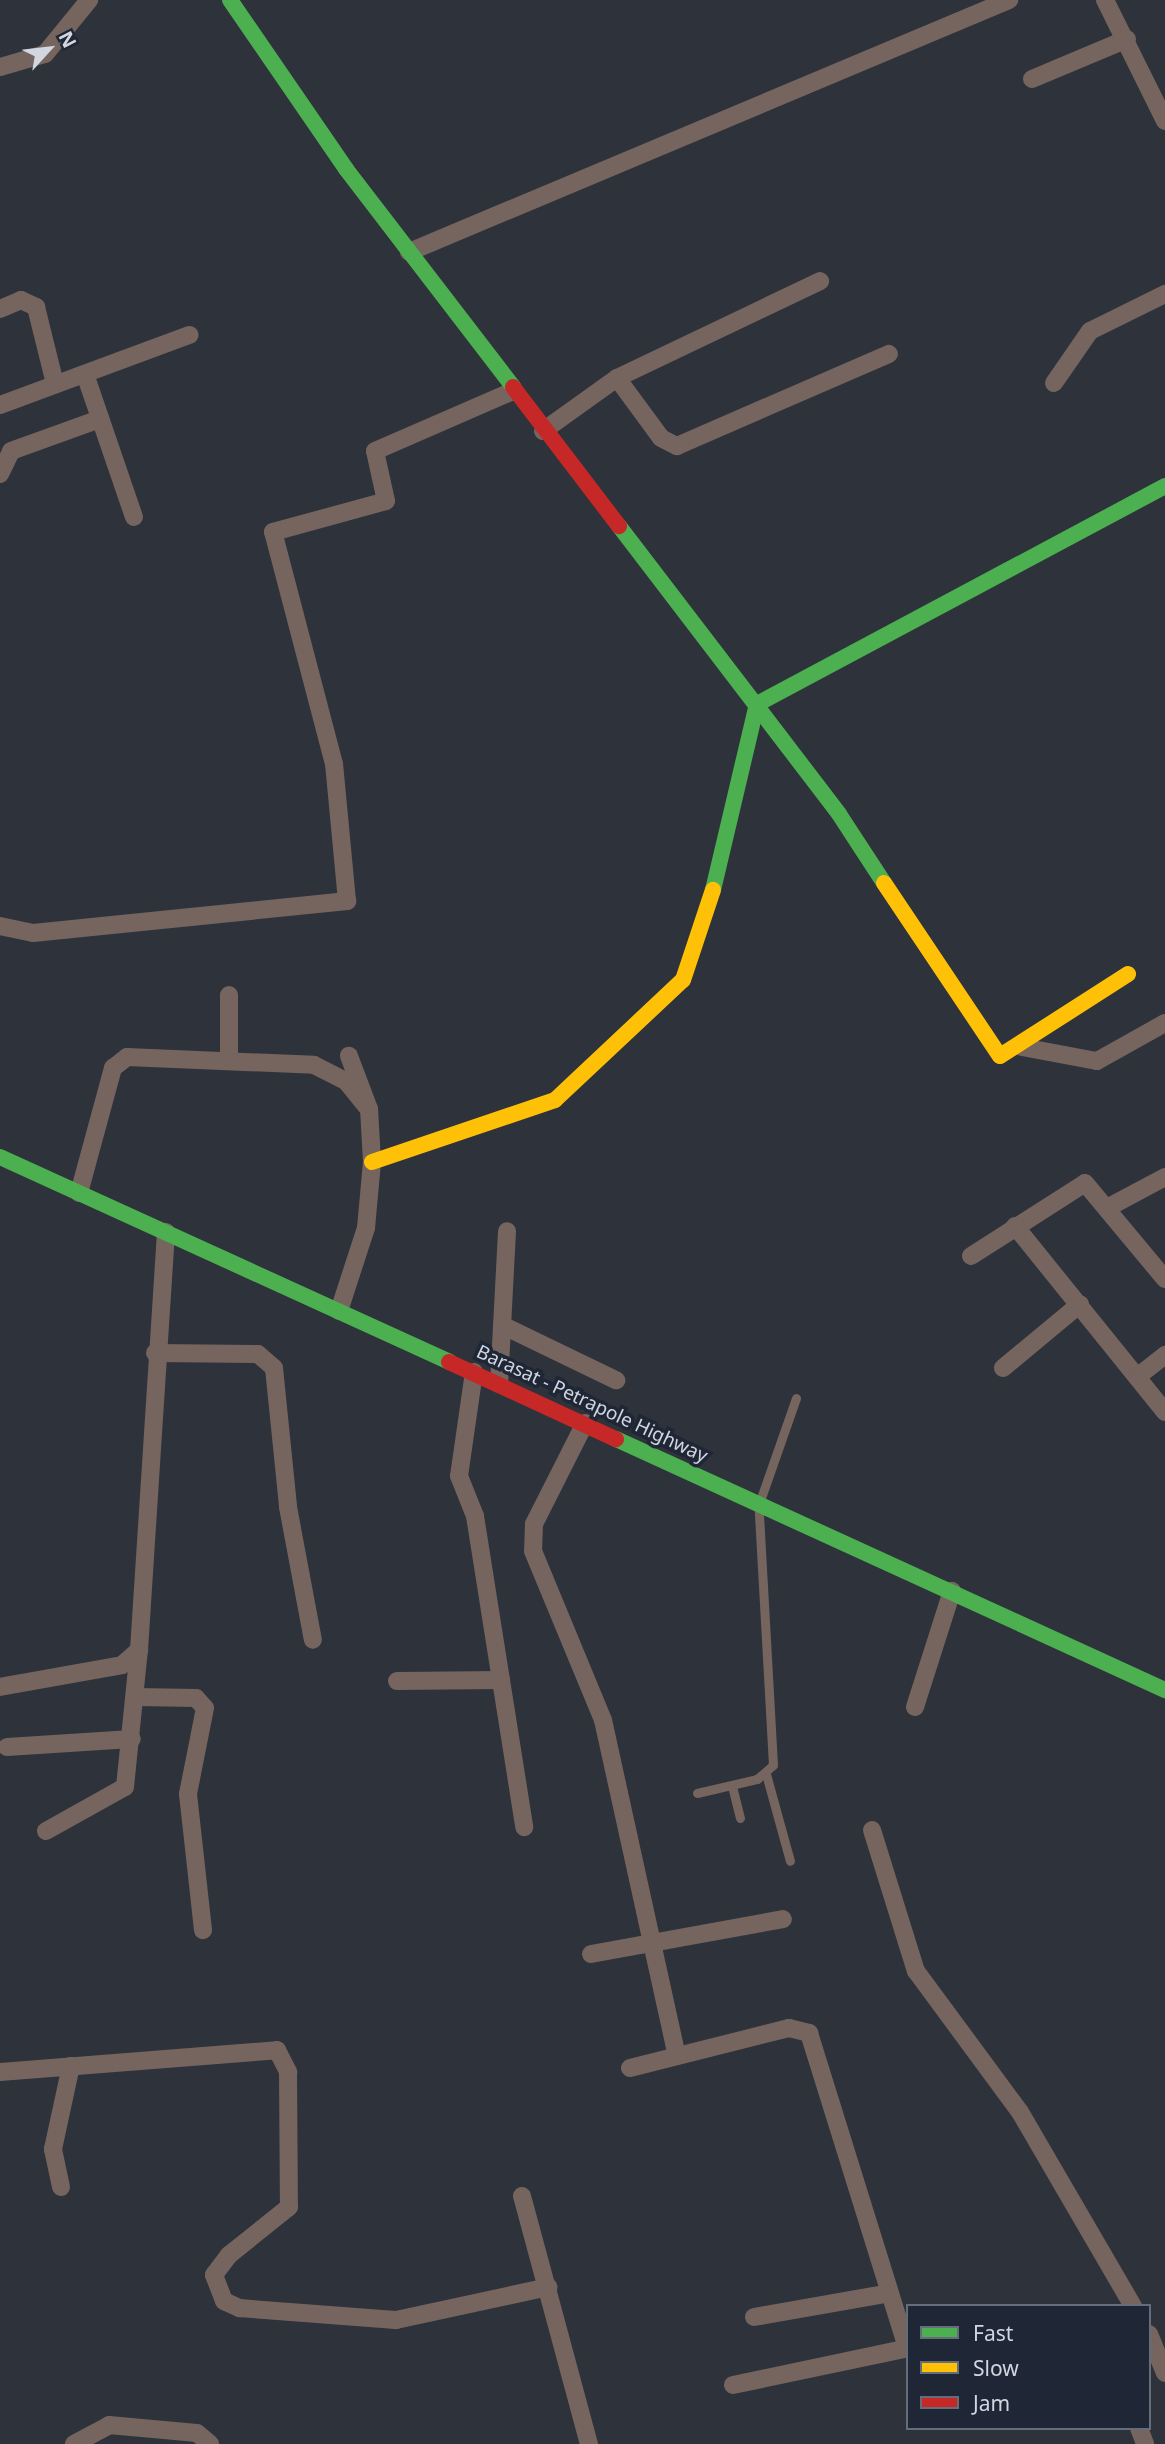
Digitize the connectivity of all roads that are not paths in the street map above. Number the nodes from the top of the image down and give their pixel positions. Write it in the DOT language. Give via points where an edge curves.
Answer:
graph roads {
  1 [pos="89,0"];
  2 [pos="230,0"];
  3 [pos="1009,0"];
  4 [pos="1105,0"];
  5 [pos="1127,39"];
  6 [pos="0,67"];
  7 [pos="1032,79"];
  8 [pos="1163,112"];
  9 [pos="409,252"];
  10 [pos="820,281"];
  11 [pos="1165,293"];
  12 [pos="0,309"];
  13 [pos="189,335"];
  14 [pos="889,354"];
  15 [pos="85,374"];
  16 [pos="617,378"];
  17 [pos="1054,383"];
  18 [pos="55,384"];
  19 [pos="513,391"];
  20 [pos="0,405"];
  21 [pos="100,419"];
  22 [pos="543,431"];
  23 [pos="0,474"];
  24 [pos="1165,486"];
  25 [pos="134,517"];
  26 [pos="757,704"];
  27 [pos="0,926"];
  28 [pos="1128,974"];
  29 [pos="229,995"];
  30 [pos="1165,1023"];
  31 [pos="1022,1047"];
  32 [pos="349,1056"];
  33 [pos="229,1059"];
  34 [pos="369,1109"];
  35 [pos="0,1157"];
  36 [pos="372,1162"];
  37 [pos="1165,1177"];
  38 [pos="79,1193"];
  39 [pos="1107,1208"];
  40 [pos="1015,1226"];
  41 [pos="507,1231"];
  42 [pos="166,1232"];
  43 [pos="971,1256"];
  44 [pos="1165,1279"];
  45 [pos="1080,1304"];
  46 [pos="339,1311"];
  47 [pos="502,1325"];
  48 [pos="155,1353"];
  49 [pos="1165,1355"];
  50 [pos="1003,1368"];
  51 [pos="474,1372"];
  52 [pos="1137,1377"];
  53 [pos="616,1380"];
  54 [pos="499,1384"];
  55 [pos="796,1398"];
  56 [pos="1165,1412"];
  57 [pos="585,1423"];
  58 [pos="759,1505"];
  59 [pos="952,1591"];
  60 [pos="313,1640"];
  61 [pos="139,1650"];
  62 [pos="501,1680"];
  63 [pos="397,1681"];
  64 [pos="0,1687"];
  65 [pos="1165,1690"];
  66 [pos="135,1697"];
  67 [pos="915,1707"];
  68 [pos="132,1739"];
  69 [pos="7,1747"];
  70 [pos="766,1774"];
  71 [pos="732,1786"];
  72 [pos="696,1793"];
  73 [pos="740,1818"];
  74 [pos="524,1827"];
  75 [pos="872,1830"];
  76 [pos="46,1831"];
  77 [pos="790,1861"];
  78 [pos="783,1919"];
  79 [pos="203,1930"];
  80 [pos="654,1942"];
  81 [pos="591,1954"];
  82 [pos="677,2056"];
  83 [pos="71,2066"];
  84 [pos="630,2068"];
  85 [pos="0,2072"];
  86 [pos="61,2187"];
  87 [pos="522,2196"];
  88 [pos="548,2287"];
  89 [pos="890,2293"];
  90 [pos="1132,2304"];
  91 [pos="754,2317"];
  92 [pos="1154,2338"];
  93 [pos="906,2342"];
  94 [pos="906,2348"];
  95 [pos="1165,2373"];
  96 [pos="733,2385"];
  97 [pos="74,2444"];
  98 [pos="210,2444"];
  99 [pos="589,2444"];
  1 -- 6 [label="street" via="45,54"];
  2 -- 9 [label="main road"];
  3 -- 9 [label="street"];
  4 -- 5 [label="street"];
  5 -- 7 [label="street"];
  5 -- 8 [label="street"];
  9 -- 19 [label="main road"];
  10 -- 16 [label="street"];
  11 -- 17 [label="street" via="1090,331"];
  12 -- 18 [label="street" via="21,300 36,307"];
  13 -- 15 [label="street"];
  14 -- 16 [label="street" via="677,446 661,438"];
  15 -- 18 [label="street"];
  15 -- 21 [label="street"];
  16 -- 22 [label="street"];
  18 -- 20 [label="street"];
  19 -- 22 [label="main road"];
  19 -- 27 [label="street" via="375,451 386,501 273,532 334,764 347,901 33,933"];
  21 -- 23 [label="street" via="11,451"];
  21 -- 25 [label="street"];
  22 -- 26 [label="main road"];
  24 -- 26 [label="main road"];
  26 -- 31 [label="main road" via="839,814 993,1051 1008,1055"];
  26 -- 36 [label="main road" via="709,909 683,980 555,1100"];
  28 -- 31 [label="main road"];
  29 -- 33 [label="street"];
  30 -- 31 [label="street" via="1097,1061"];
  32 -- 34 [label="street"];
  33 -- 34 [label="street" via="314,1065 346,1082"];
  33 -- 38 [label="street" via="120,1060"];
  34 -- 36 [label="street"];
  35 -- 38 [label="main road, Barasat - Petrapole Highway"];
  36 -- 46 [label="street" via="366,1228"];
  37 -- 39 [label="street"];
  38 -- 42 [label="main road, Barasat - Petrapole Highway"];
  39 -- 40 [label="street" via="1080,1182"];
  39 -- 44 [label="street"];
  40 -- 43 [label="street"];
  40 -- 45 [label="street"];
  41 -- 47 [label="street"];
  42 -- 46 [label="main road, Barasat - Petrapole Highway"];
  42 -- 48 [label="street"];
  45 -- 50 [label="street"];
  45 -- 52 [label="street"];
  46 -- 51 [label="main road, Barasat - Petrapole Highway"];
  47 -- 53 [label="street"];
  47 -- 54 [label="street"];
  48 -- 60 [label="street" via="258,1354 274,1368 288,1507"];
  48 -- 61 [label="street"];
  49 -- 52 [label="street"];
  51 -- 54 [label="main road, Barasat - Petrapole Highway"];
  51 -- 62 [label="street" via="459,1476 475,1516"];
  52 -- 56 [label="street"];
  54 -- 57 [label="main road, Barasat - Petrapole Highway"];
  55 -- 58 [label="lane"];
  57 -- 58 [label="main road, Barasat - Petrapole Highway"];
  57 -- 80 [label="street" via="534,1524 533,1551 603,1720"];
  58 -- 59 [label="main road, Barasat - Petrapole Highway"];
  58 -- 70 [label="lane" via="775,1750"];
  59 -- 65 [label="main road, Barasat - Petrapole Highway"];
  59 -- 67 [label="street"];
  61 -- 64 [label="street" via="122,1665"];
  61 -- 66 [label="street"];
  62 -- 63 [label="street"];
  62 -- 74 [label="street"];
  66 -- 68 [label="street"];
  66 -- 79 [label="street" via="196,1698 205,1708 188,1794"];
  68 -- 69 [label="street"];
  68 -- 76 [label="street" via="125,1787"];
  70 -- 71 [label="lane"];
  70 -- 77 [label="lane"];
  71 -- 72 [label="lane"];
  71 -- 73 [label="lane"];
  75 -- 90 [label="street" via="916,1971 1020,2112"];
  78 -- 80 [label="street"];
  80 -- 81 [label="street"];
  80 -- 82 [label="street"];
  82 -- 84 [label="street"];
  82 -- 89 [label="street" via="789,2028 808,2033"];
  83 -- 85 [label="street"];
  83 -- 86 [label="street" via="53,2149"];
  83 -- 88 [label="street" via="267,2046 285,2058 289,2207 229,2255 214,2275 224,2301 239,2308 396,2320"];
  87 -- 88 [label="street"];
  88 -- 99 [label="street"];
  89 -- 91 [label="street"];
  89 -- 93 [label="street"];
  92 -- 95 [label="street"];
  94 -- 96 [label="street"];
  97 -- 98 [label="street" via="109,2425 197,2433"];
}
